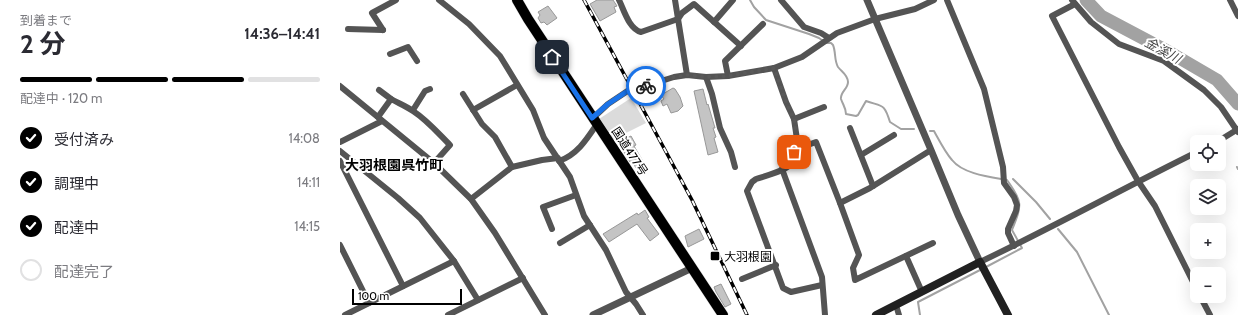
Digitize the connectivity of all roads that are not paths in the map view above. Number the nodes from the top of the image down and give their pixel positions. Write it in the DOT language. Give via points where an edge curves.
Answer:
graph roads {
  1 [pos="396,0"];
  2 [pos="439,0"];
  3 [pos="517,0"];
  4 [pos="619,0"];
  5 [pos="675,0"];
  6 [pos="734,0"];
  7 [pos="781,0"];
  8 [pos="867,0"];
  9 [pos="934,0"];
  10 [pos="947,0"];
  11 [pos="1230,0"];
  12 [pos="1074,2"];
  13 [pos="1238,16"];
  14 [pos="678,19"];
  15 [pos="875,19"];
  16 [pos="714,22"];
  17 [pos="763,24"];
  18 [pos="348,29"];
  19 [pos="828,39"];
  20 [pos="741,46"];
  21 [pos="390,54"];
  22 [pos="417,61"];
  23 [pos="774,68"];
  24 [pos="687,75"];
  25 [pos="728,76"];
  26 [pos="706,77"];
  27 [pos="517,85"];
  28 [pos="341,88"];
  29 [pos="430,89"];
  30 [pos="380,90"];
  31 [pos="463,94"];
  32 [pos="391,99"];
  33 [pos="824,107"];
  34 [pos="413,110"];
  35 [pos="473,110"];
  36 [pos="380,119"];
  37 [pos="794,119"];
  38 [pos="595,121"];
  39 [pos="850,128"];
  40 [pos="1237,130"];
  41 [pos="894,135"];
  42 [pos="1226,137"];
  43 [pos="340,142"];
  44 [pos="798,146"];
  45 [pos="931,150"];
  46 [pos="340,152"];
  47 [pos="861,155"];
  48 [pos="1190,155"];
  49 [pos="558,159"];
  50 [pos="340,160"];
  51 [pos="434,163"];
  52 [pos="512,167"];
  53 [pos="735,167"];
  54 [pos="782,169"];
  55 [pos="1138,181"];
  56 [pos="873,186"];
  57 [pos="576,195"];
  58 [pos="470,199"];
  59 [pos="840,203"];
  60 [pos="590,225"];
  61 [pos="552,229"];
  62 [pos="560,243"];
  63 [pos="933,243"];
  64 [pos="340,245"];
  65 [pos="1014,245"];
  66 [pos="906,256"];
  67 [pos="454,261"];
  68 [pos="980,263"];
  69 [pos="776,265"];
  70 [pos="692,268"];
  71 [pos="1190,276"];
  72 [pos="523,278"];
  73 [pos="742,278"];
  74 [pos="822,285"];
  75 [pos="403,286"];
  76 [pos="922,292"];
  77 [pos="632,298"];
  78 [pos="478,300"];
  79 [pos="369,303"];
  80 [pos="1204,303"];
  81 [pos="896,305"];
  82 [pos="345,315"];
  83 [pos="448,315"];
  84 [pos="545,315"];
  85 [pos="593,315"];
  86 [pos="643,315"];
  87 [pos="723,315"];
  88 [pos="825,315"];
  89 [pos="876,315"];
  90 [pos="899,315"];
  91 [pos="1008,315"];
  92 [pos="1210,315"];
  1 -- 18 [label="street" via="372,13 382,30"];
  2 -- 27 [label="street" via="469,24 496,51"];
  3 -- 38 [label="highway, 国道477号"];
  4 -- 14 [label="street" via="637,31 645,31"];
  5 -- 14 [label="street"];
  6 -- 16 [label="street"];
  7 -- 19 [label="street" via="804,27 821,33"];
  8 -- 15 [label="street"];
  9 -- 15 [label="street" via="915,9"];
  10 -- 65 [label="street" via="984,89 1003,167 1004,183 1016,205 1008,229"];
  11 -- 13 [label="street"];
  12 -- 40 [label="street" via="1091,22 1119,44 1164,61 1204,90"];
  12 -- 55 [label="street" via="1052,16"];
  14 -- 16 [label="street" via="694,4"];
  14 -- 24 [label="street"];
  15 -- 19 [label="street"];
  15 -- 45 [label="street"];
  16 -- 20 [label="street"];
  17 -- 20 [label="street"];
  19 -- 23 [label="street" via="802,56"];
  20 -- 25 [label="street" via="725,61"];
  21 -- 22 [label="street" via="408,47"];
  23 -- 25 [label="street"];
  23 -- 37 [label="street"];
  24 -- 26 [label="street"];
  24 -- 38 [label="street" via="632,88 608,104"];
  25 -- 26 [label="street"];
  26 -- 53 [label="street" via="720,128"];
  27 -- 35 [label="street"];
  27 -- 49 [label="street" via="533,110 544,138"];
  28 -- 36 [label="street"];
  29 -- 34 [label="street" via="425,91"];
  30 -- 32 [label="street"];
  31 -- 35 [label="street"];
  32 -- 34 [label="street"];
  32 -- 36 [label="street"];
  33 -- 37 [label="street"];
  34 -- 51 [label="street" via="433,126 450,145"];
  35 -- 52 [label="street" via="495,137"];
  36 -- 43 [label="street"];
  36 -- 51 [label="street"];
  37 -- 44 [label="street"];
  38 -- 49 [label="street" via="585,141 572,155"];
  38 -- 70 [label="highway, 国道477号"];
  39 -- 47 [label="street"];
  40 -- 42 [label="street"];
  41 -- 47 [label="street"];
  44 -- 54 [label="street" via="790,166"];
  44 -- 59 [label="street" via="816,142"];
  45 -- 56 [label="street"];
  45 -- 68 [label="street"];
  46 -- 67 [label="street" via="420,218"];
  47 -- 56 [label="street"];
  48 -- 55 [label="street"];
  49 -- 52 [label="street"];
  49 -- 57 [label="street" via="570,177"];
  50 -- 75 [label="street"];
  51 -- 58 [label="street"];
  52 -- 58 [label="street"];
  54 -- 69 [label="street" via="756,179 747,191"];
  54 -- 74 [label="street" via="822,277"];
  55 -- 65 [label="street"];
  55 -- 71 [label="street" via="1155,206"];
  56 -- 59 [label="street"];
  57 -- 60 [label="street"];
  57 -- 61 [label="street" via="543,207"];
  58 -- 72 [label="street" via="495,232"];
  59 -- 66 [label="street" via="859,255 853,268 855,280"];
  60 -- 62 [label="street"];
  60 -- 77 [label="street" via="606,250 626,292"];
  63 -- 66 [label="street"];
  64 -- 79 [label="street"];
  65 -- 68 [label="street"];
  66 -- 76 [label="street"];
  67 -- 75 [label="street"];
  67 -- 78 [label="street"];
  68 -- 76 [label="main road"];
  68 -- 91 [label="main road"];
  69 -- 73 [label="street"];
  69 -- 74 [label="street" via="783,288 790,292"];
  70 -- 77 [label="street"];
  70 -- 87 [label="highway, 国道477号"];
  72 -- 78 [label="street"];
  72 -- 84 [label="street"];
  74 -- 88 [label="street"];
  75 -- 79 [label="street"];
  76 -- 81 [label="main road"];
  77 -- 85 [label="street"];
  77 -- 86 [label="street"];
  78 -- 83 [label="street"];
  79 -- 82 [label="street"];
  80 -- 92 [label="street"];
  81 -- 89 [label="main road"];
  81 -- 90 [label="street"];
}
